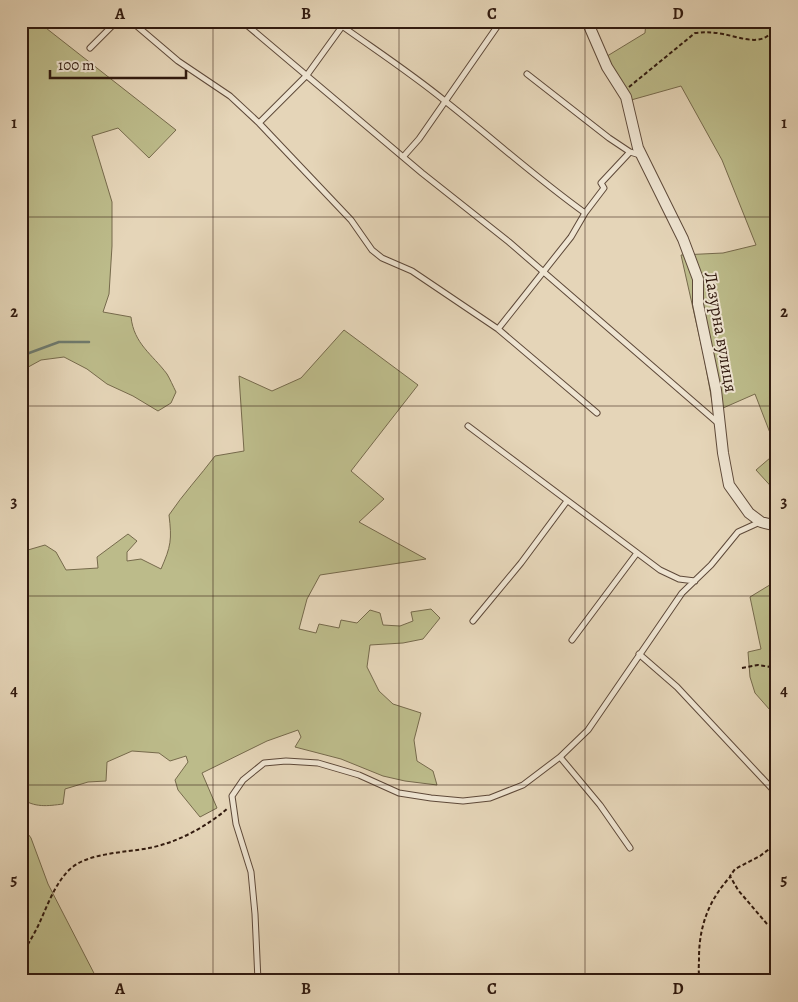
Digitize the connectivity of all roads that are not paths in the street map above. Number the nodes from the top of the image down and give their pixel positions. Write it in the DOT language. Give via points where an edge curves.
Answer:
graph roads {
  1 [pos="117,21"];
  2 [pos="131,21"];
  3 [pos="242,21"];
  4 [pos="346,21"];
  5 [pos="501,21"];
  6 [pos="587,21"];
  7 [pos="342,26"];
  8 [pos="90,48"];
  9 [pos="527,74"];
  10 [pos="307,75"];
  11 [pos="445,101"];
  12 [pos="260,123"];
  13 [pos="630,152"];
  14 [pos="642,156"];
  15 [pos="402,157"];
  16 [pos="585,213"];
  17 [pos="543,272"];
  18 [pos="498,329"];
  19 [pos="597,413"];
  20 [pos="720,425"];
  21 [pos="468,426"];
  22 [pos="567,501"];
  23 [pos="761,522"];
  24 [pos="777,526"];
  25 [pos="637,553"];
  26 [pos="695,581"];
  27 [pos="473,621"];
  28 [pos="572,640"];
  29 [pos="639,654"];
  30 [pos="560,757"];
  31 [pos="777,794"];
  32 [pos="630,848"];
  33 [pos="258,981"];
  1 -- 8 [label="lane"];
  2 -- 12 [label="lane" via="178,61 230,96"];
  3 -- 10 [label="lane"];
  4 -- 7 [label="lane"];
  5 -- 11 [label="lane"];
  6 -- 14 [label="street, Лазурна вулиця" via="607,67 626,97"];
  7 -- 10 [label="lane"];
  7 -- 11 [label="lane"];
  9 -- 13 [label="lane"];
  10 -- 12 [label="lane"];
  10 -- 15 [label="lane"];
  11 -- 15 [label="lane" via="419,139"];
  11 -- 16 [label="lane"];
  12 -- 18 [label="lane" via="351,220 372,250 412,271"];
  13 -- 14 [label="lane"];
  13 -- 16 [label="lane" via="601,183 604,188"];
  14 -- 20 [label="street, Лазурна вулиця" via="683,239 698,279 698,304"];
  15 -- 17 [label="lane"];
  16 -- 17 [label="lane" via="571,237"];
  17 -- 18 [label="lane"];
  17 -- 20 [label="lane"];
  18 -- 19 [label="lane"];
  20 -- 23 [label="street, Лазурна вулиця" via="730,485 748,512"];
  21 -- 22 [label="lane"];
  22 -- 25 [label="lane"];
  22 -- 27 [label="lane"];
  23 -- 24 [label="street, Лазурна вулиця"];
  23 -- 26 [label="lane" via="738,532"];
  25 -- 26 [label="lane" via="660,570"];
  25 -- 28 [label="lane"];
  26 -- 29 [label="lane" via="682,593"];
  29 -- 30 [label="lane" via="588,730"];
  29 -- 31 [label="lane" via="677,687"];
  30 -- 32 [label="lane"];
  30 -- 33 [label="lane" via="523,786 490,798 463,801 399,793 359,775 318,763 264,763 243,780 232,796 236,824 251,872"];
}
